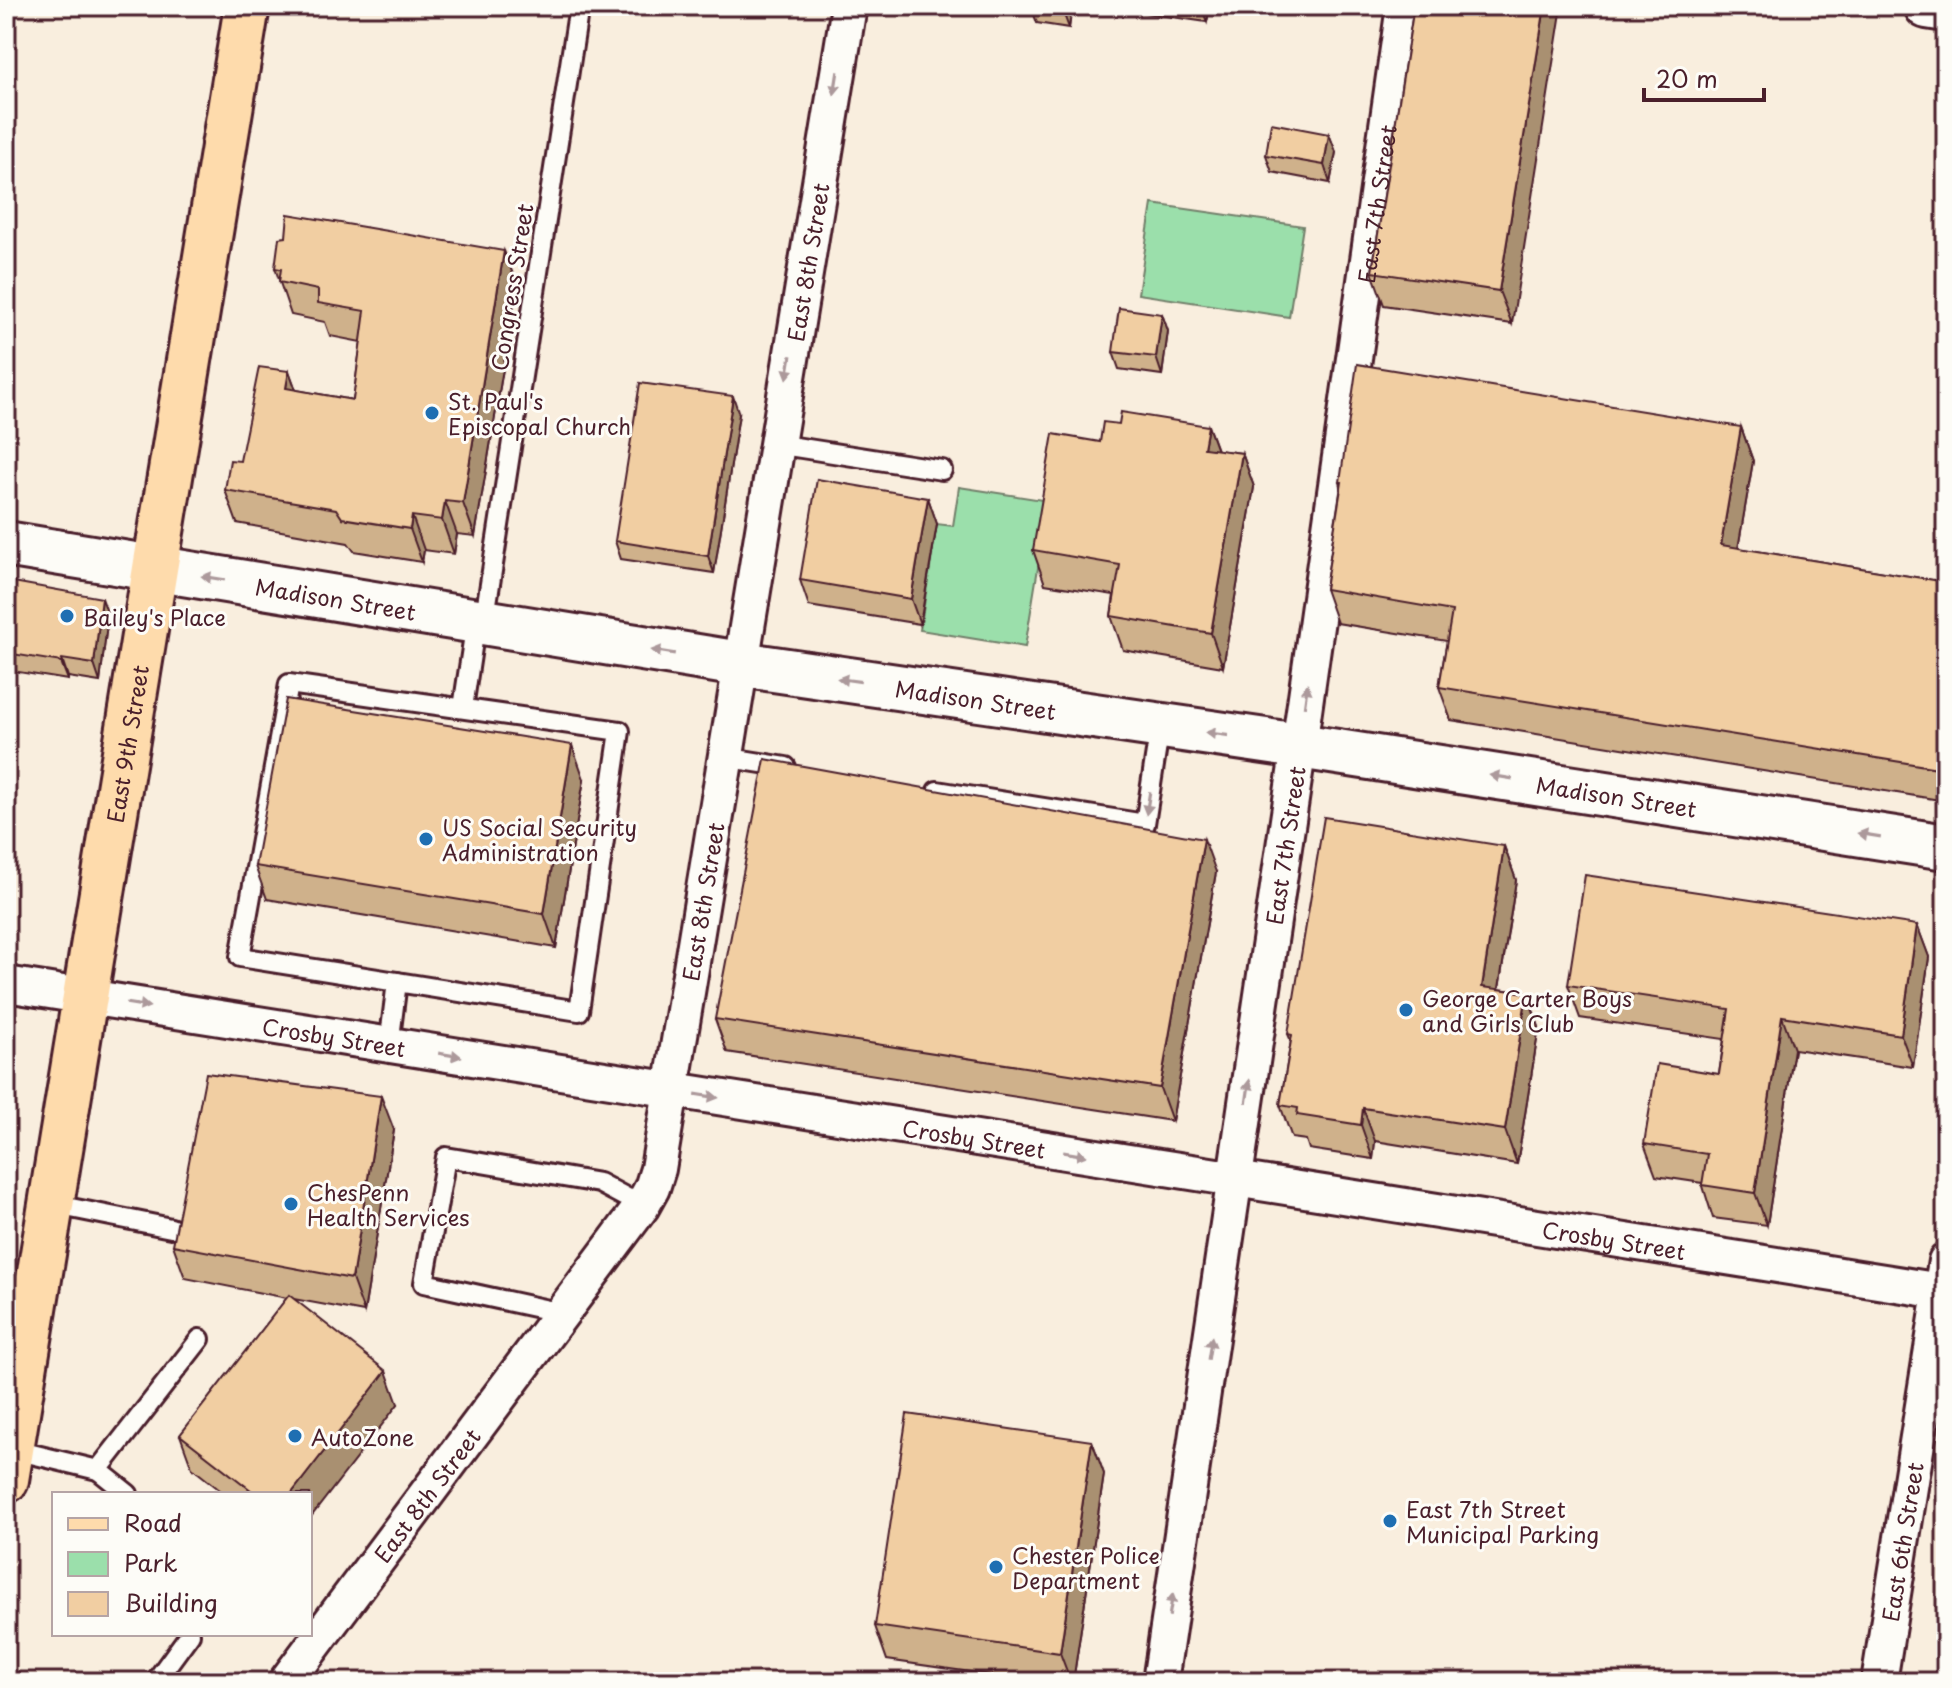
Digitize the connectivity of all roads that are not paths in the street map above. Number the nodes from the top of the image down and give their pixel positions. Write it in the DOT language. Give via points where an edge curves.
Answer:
graph roads {
  1 [pos="247,6"];
  2 [pos="579,6"];
  3 [pos="849,6"];
  4 [pos="1404,6"];
  5 [pos="1927,6"];
  6 [pos="1946,9"];
  7 [pos="776,444"];
  8 [pos="942,470"];
  9 [pos="6,544"];
  10 [pos="155,569"];
  11 [pos="480,622"];
  12 [pos="740,664"];
  13 [pos="463,708"];
  14 [pos="1160,726"];
  15 [pos="1299,746"];
  16 [pos="724,757"];
  17 [pos="802,770"];
  18 [pos="911,787"];
  19 [pos="1946,847"];
  20 [pos="397,982"];
  21 [pos="6,984"];
  22 [pos="85,997"];
  23 [pos="389,1045"];
  24 [pos="670,1090"];
  25 [pos="1235,1179"];
  26 [pos="51,1204"];
  27 [pos="642,1206"];
  28 [pos="171,1228"];
  29 [pos="1944,1276"];
  30 [pos="562,1313"];
  31 [pos="200,1339"];
  32 [pos="8,1464"];
  33 [pos="98,1470"];
  34 [pos="126,1492"];
  35 [pos="312,1635"];
  36 [pos="189,1636"];
  37 [pos="310,1638"];
  38 [pos="155,1682"];
  39 [pos="286,1682"];
  40 [pos="1160,1682"];
  41 [pos="1879,1682"];
  1 -- 10 [label="main road, East 9th Street"];
  2 -- 11 [label="lane, Congress Street"];
  3 -- 7 [label="street, East 8th Street, one-way"];
  15 -- 4 [label="street, East 7th Street, one-way"];
  5 -- 6 [label="street"];
  7 -- 8 [label="lane"];
  7 -- 12 [label="street, East 8th Street"];
  9 -- 10 [label="street, Madison Street"];
  11 -- 10 [label="street, Madison Street, one-way"];
  10 -- 22 [label="main road, East 9th Street"];
  12 -- 11 [label="street, Madison Street, one-way"];
  11 -- 13 [label="lane, Congress Street"];
  14 -- 12 [label="street, Madison Street, one-way"];
  12 -- 16 [label="street, East 8th Street"];
  13 -- 20 [label="lane" via="289,684 240,957"];
  13 -- 20 [label="lane" via="620,731 579,1011"];
  15 -- 14 [label="street, Madison Street, one-way"];
  14 -- 18 [label="lane, one-way" via="1145,824"];
  19 -- 15 [label="street, Madison Street, one-way"];
  25 -- 15 [label="street, East 7th Street, one-way"];
  16 -- 17 [label="lane"];
  16 -- 24 [label="street, East 8th Street"];
  20 -- 23 [label="lane"];
  21 -- 22 [label="street, Crosby Street"];
  22 -- 23 [label="street, Crosby Street, one-way"];
  22 -- 26 [label="main road, East 9th Street"];
  23 -- 24 [label="street, Crosby Street, one-way"];
  24 -- 25 [label="street, Crosby Street, one-way"];
  24 -- 27 [label="street, East 8th Street" via="658,1169"];
  25 -- 29 [label="street, Crosby Street"];
  40 -- 25 [label="street, East 7th Street, one-way"];
  26 -- 28 [label="lane"];
  26 -- 32 [label="main road, East 9th Street"];
  27 -- 30 [label="street, East 8th Street"];
  27 -- 30 [label="lane" via="599,1183 446,1157 424,1283"];
  29 -- 41 [label="street, East 6th Street"];
  30 -- 35 [label="street, East 8th Street"];
  31 -- 33 [label="lane"];
  32 -- 33 [label="lane"];
  33 -- 34 [label="lane"];
  36 -- 38 [label="lane"];
  37 -- 39 [label="street, East 8th Street"];
}
